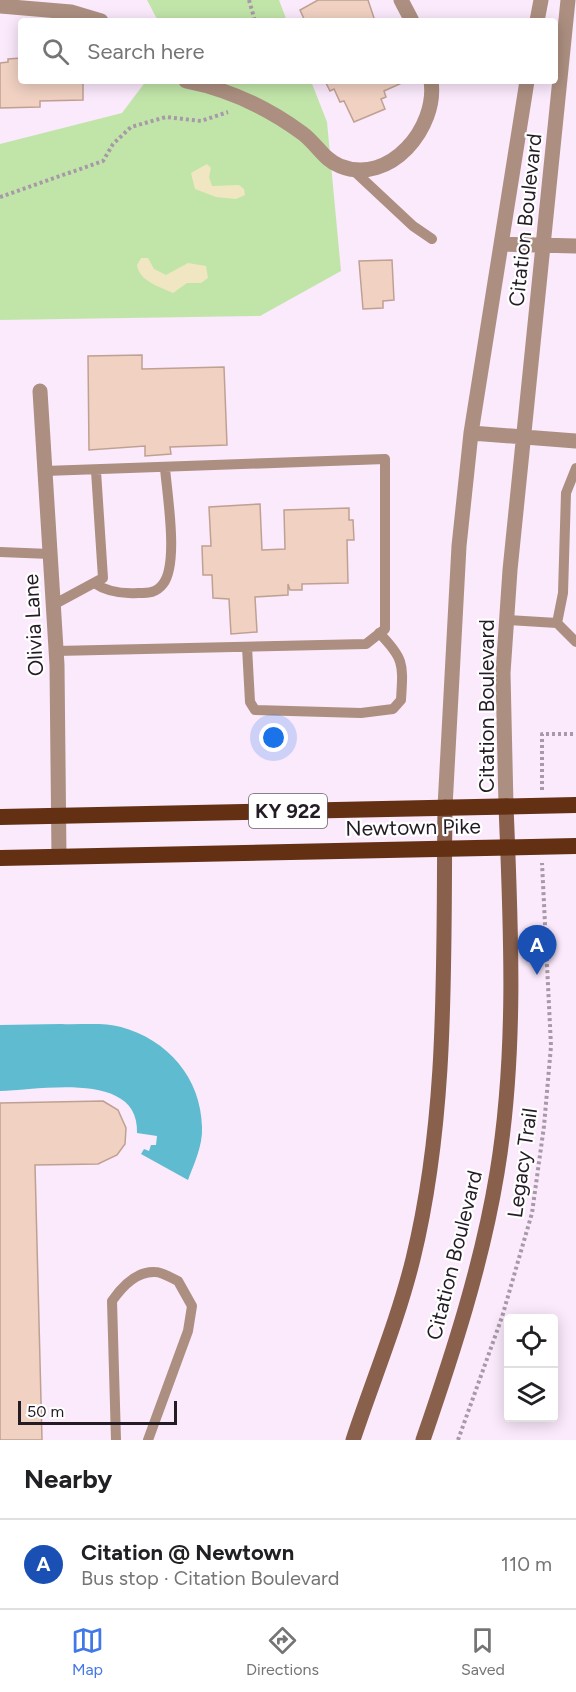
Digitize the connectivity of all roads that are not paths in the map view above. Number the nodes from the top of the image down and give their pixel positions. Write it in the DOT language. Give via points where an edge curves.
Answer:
graph roads {
  1 [pos="401,0"];
  2 [pos="541,0"];
  3 [pos="568,0"];
  4 [pos="0,6"];
  5 [pos="91,18"];
  6 [pos="410,18"];
  7 [pos="538,18"];
  8 [pos="200,84"];
  9 [pos="432,84"];
  10 [pos="527,84"];
  11 [pos="351,169"];
  12 [pos="432,239"];
  13 [pos="503,244"];
  14 [pos="543,244"];
  15 [pos="576,246"];
  16 [pos="40,391"];
  17 [pos="471,433"];
  18 [pos="523,437"];
  19 [pos="576,441"];
  20 [pos="165,468"];
  21 [pos="576,468"];
  22 [pos="45,471"];
  23 [pos="96,471"];
  24 [pos="0,552"];
  25 [pos="50,554"];
  26 [pos="94,583"];
  27 [pos="53,605"];
  28 [pos="507,620"];
  29 [pos="556,623"];
  30 [pos="379,633"];
  31 [pos="576,642"];
  32 [pos="247,647"];
  33 [pos="56,651"];
  34 [pos="576,805"];
  35 [pos="506,806"];
  36 [pos="445,807"];
  37 [pos="58,816"];
  38 [pos="0,817"];
  39 [pos="576,846"];
  40 [pos="508,847"];
  41 [pos="445,849"];
  42 [pos="59,857"];
  43 [pos="0,858"];
  44 [pos="116,1440"];
  45 [pos="148,1440"];
  46 [pos="353,1440"];
  47 [pos="423,1440"];
  1 -- 6 [label="street"];
  2 -- 7 [label="street"];
  3 -- 14 [label="street, Citation Boulevard"];
  4 -- 5 [label="street" via="71,12"];
  8 -- 11 [label="street" via="274,115 304,134 339,166"];
  9 -- 11 [label="street" via="430,106 415,140 402,154 388,163"];
  10 -- 13 [label="street, Citation Boulevard"];
  11 -- 12 [label="lane"];
  13 -- 14 [label="street"];
  13 -- 17 [label="street, Citation Boulevard"];
  14 -- 15 [label="street"];
  14 -- 18 [label="street, Citation Boulevard"];
  16 -- 22 [label="street, Olivia Lane"];
  17 -- 18 [label="street"];
  17 -- 36 [label="street, Citation Boulevard" via="459,546"];
  18 -- 19 [label="street"];
  18 -- 28 [label="street, Citation Boulevard"];
  20 -- 23 [label="lane"];
  20 -- 26 [label="lane" via="171,558 165,582 153,592 134,593 105,590"];
  20 -- 30 [label="lane" via="384,459 385,629"];
  21 -- 29 [label="lane" via="566,493 563,593"];
  22 -- 23 [label="lane"];
  22 -- 25 [label="street, Olivia Lane"];
  23 -- 26 [label="lane" via="103,578"];
  24 -- 25 [label="lane"];
  25 -- 27 [label="street, Olivia Lane"];
  26 -- 27 [label="lane"];
  27 -- 33 [label="street, Olivia Lane"];
  28 -- 29 [label="lane"];
  28 -- 35 [label="street, Citation Boulevard" via="503,673"];
  29 -- 31 [label="lane"];
  30 -- 32 [label="lane" via="366,644"];
  30 -- 32 [label="lane" via="397,650 403,668 401,700 393,709 361,713 255,710 250,702"];
  32 -- 33 [label="lane"];
  33 -- 37 [label="street, Olivia Lane"];
  34 -- 35 [label="highway, Newtown Pike / KY 922"];
  35 -- 36 [label="highway, Newtown Pike / KY 922"];
  35 -- 40 [label="main road, Citation Boulevard"];
  36 -- 37 [label="highway, Newtown Pike / KY 922"];
  36 -- 41 [label="main road, Citation Boulevard"];
  37 -- 38 [label="highway, Newtown Pike / KY 922"];
  37 -- 42 [label="street, Olivia Lane"];
  39 -- 40 [label="highway, Newtown Pike / KY 922"];
  40 -- 41 [label="highway, Newtown Pike / KY 922"];
  40 -- 47 [label="main road, Citation Boulevard" via="508,1080 497,1173 482,1249"];
  41 -- 42 [label="highway, Newtown Pike / KY 922"];
  41 -- 46 [label="main road, Citation Boulevard" via="443,1029 435,1135 412,1259"];
  42 -- 43 [label="highway, Newtown Pike / KY 922"];
  44 -- 45 [label="lane" via="112,1301 135,1278 155,1272 178,1281 192,1306 188,1331"];
}
